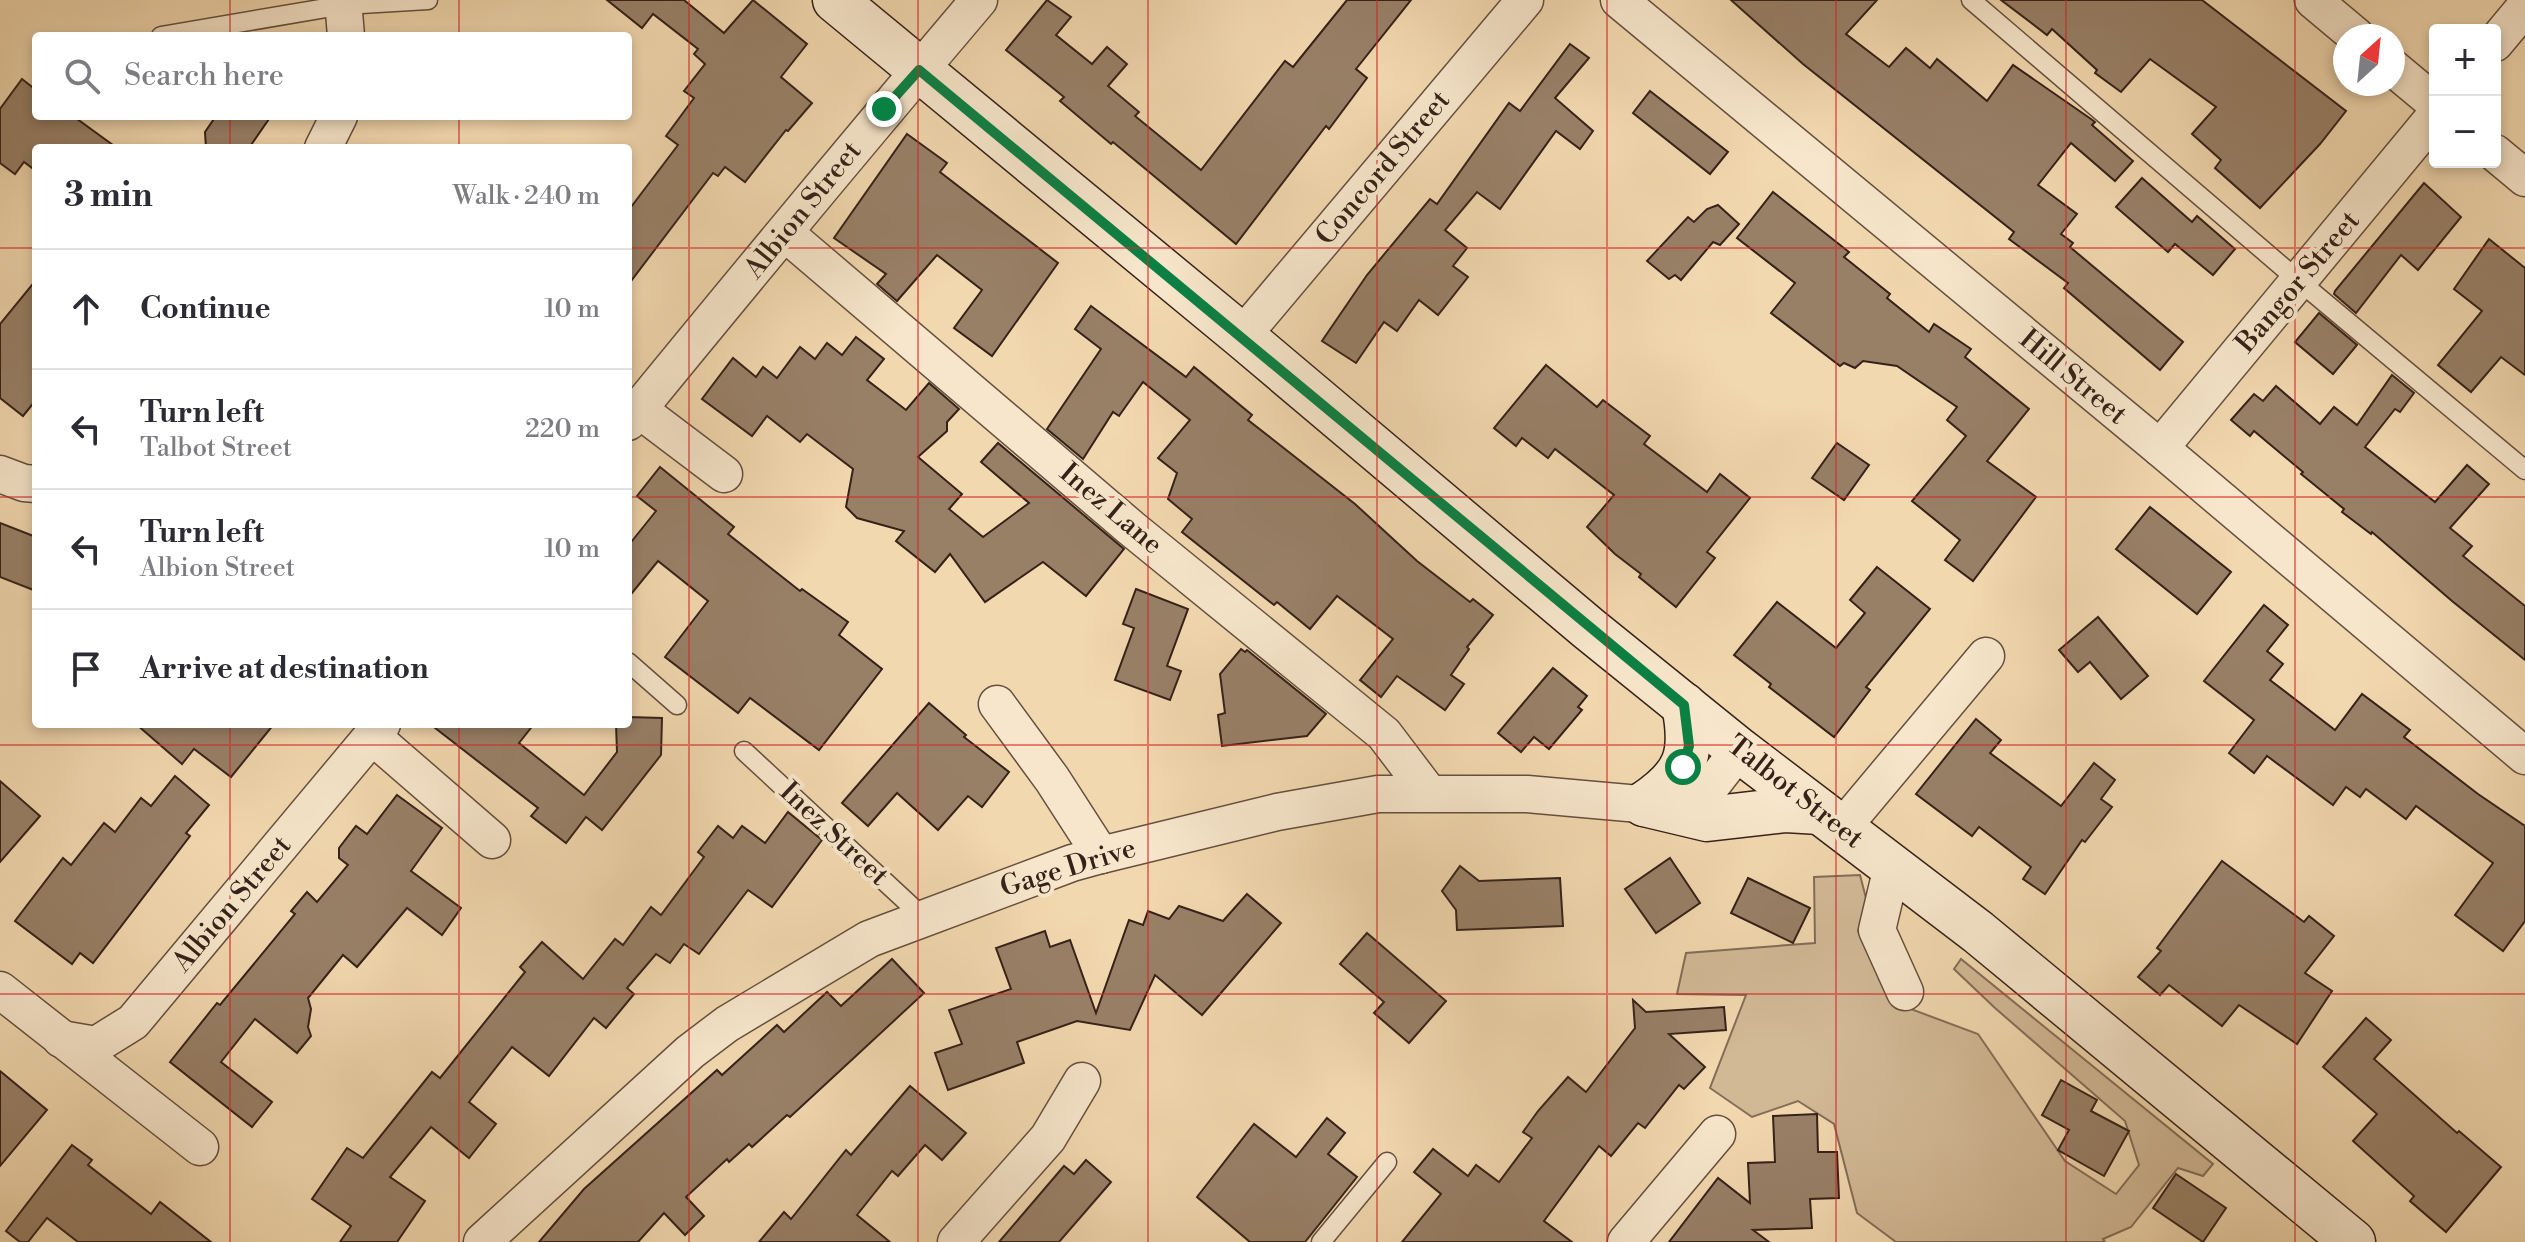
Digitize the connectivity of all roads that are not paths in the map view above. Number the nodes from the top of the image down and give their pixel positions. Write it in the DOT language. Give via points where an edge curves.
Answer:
graph roads {
  1 [pos="428,0"];
  2 [pos="835,0"];
  3 [pos="979,0"];
  4 [pos="1525,0"];
  5 [pos="1619,0"];
  6 [pos="1971,0"];
  7 [pos="2313,0"];
  8 [pos="2525,7"];
  9 [pos="344,14"];
  10 [pos="2342,24"];
  11 [pos="194,32"];
  12 [pos="2501,36"];
  13 [pos="919,70"];
  14 [pos="2405,78"];
  15 [pos="2429,98"];
  16 [pos="337,120"];
  17 [pos="2429,123"];
  18 [pos="325,144"];
  19 [pos="2501,158"];
  20 [pos="2525,178"];
  21 [pos="785,233"];
  22 [pos="2299,281"];
  23 [pos="1242,336"];
  24 [pos="633,416"];
  25 [pos="2160,448"];
  26 [pos="2525,470"];
  27 [pos="0,474"];
  28 [pos="724,474"];
  29 [pos="32,484"];
  30 [pos="1986,656"];
  31 [pos="632,666"];
  32 [pos="997,704"];
  33 [pos="677,705"];
  34 [pos="1684,705"];
  35 [pos="377,730"];
  36 [pos="1739,750"];
  37 [pos="744,751"];
  38 [pos="2525,756"];
  39 [pos="1428,792"];
  40 [pos="1644,804"];
  41 [pos="1830,820"];
  42 [pos="492,840"];
  43 [pos="1101,855"];
  44 [pos="1892,867"];
  45 [pos="923,917"];
  46 [pos="0,990"];
  47 [pos="1905,992"];
  48 [pos="61,1039"];
  49 [pos="1082,1081"];
  50 [pos="1717,1134"];
  51 [pos="200,1147"];
  52 [pos="1387,1162"];
  53 [pos="482,1242"];
  54 [pos="956,1242"];
  55 [pos="1321,1242"];
  56 [pos="1626,1242"];
  57 [pos="2353,1242"];
  1 -- 9 [label="lane"];
  2 -- 13 [label="main road, Talbot Street"];
  3 -- 13 [label="street, Albion Street"];
  4 -- 23 [label="street, Concord Street"];
  5 -- 25 [label="street, Hill Street"];
  6 -- 22 [label="lane"];
  7 -- 10 [label="street"];
  8 -- 12 [label="street"];
  9 -- 11 [label="lane"];
  13 -- 21 [label="street, Albion Street"];
  13 -- 23 [label="main road, Talbot Street"];
  14 -- 15 [label="street"];
  16 -- 18 [label="street"];
  17 -- 22 [label="street, Bangor Street"];
  19 -- 20 [label="street"];
  21 -- 24 [label="street, Albion Street"];
  21 -- 39 [label="street, Inez Lane" via="1131,528 1384,734"];
  22 -- 25 [label="street, Bangor Street"];
  22 -- 26 [label="lane"];
  23 -- 34 [label="main road, Talbot Street"];
  24 -- 28 [label="street"];
  25 -- 38 [label="street, Hill Street"];
  27 -- 29 [label="street"];
  30 -- 41 [label="street"];
  31 -- 33 [label="lane"];
  32 -- 43 [label="street"];
  34 -- 36 [label="main road, Talbot Street"];
  34 -- 40 [label="main road" via="1689,746 1683,767 1671,784"];
  35 -- 42 [label="street"];
  35 -- 48 [label="street, Albion Street" via="133,1022 96,1045"];
  36 -- 40 [label="street, Gage Drive" via="1691,804"];
  36 -- 41 [label="main road, Talbot Street"];
  37 -- 45 [label="lane, Inez Street"];
  39 -- 40 [label="street, Gage Drive"];
  39 -- 43 [label="street, Gage Drive" via="1378,794 1277,812"];
  40 -- 41 [label="main road" via="1707,819 1786,810"];
  41 -- 44 [label="main road, Talbot Street"];
  43 -- 45 [label="street, Gage Drive"];
  44 -- 47 [label="street" via="1877,930"];
  44 -- 57 [label="main road, Talbot Street"];
  45 -- 53 [label="street, Gage Drive" via="869,939 727,1024"];
  46 -- 48 [label="street"];
  48 -- 51 [label="street"];
  49 -- 54 [label="street" via="1048,1138"];
  50 -- 56 [label="street"];
  52 -- 55 [label="lane"];
}
